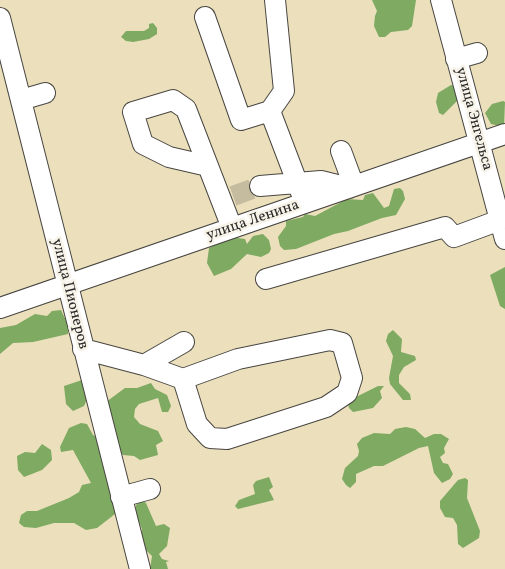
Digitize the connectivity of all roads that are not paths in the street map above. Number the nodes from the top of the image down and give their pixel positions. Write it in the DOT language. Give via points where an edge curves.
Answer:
graph roads {
  1 [pos="275,0"];
  2 [pos="441,0"];
  3 [pos="0,18"];
  4 [pos="205,18"];
  5 [pos="477,53"];
  6 [pos="456,59"];
  7 [pos="45,93"];
  8 [pos="20,100"];
  9 [pos="270,111"];
  10 [pos="505,134"];
  11 [pos="479,143"];
  12 [pos="341,151"];
  13 [pos="208,166"];
  14 [pos="297,183"];
  15 [pos="260,186"];
  16 [pos="352,187"];
  17 [pos="305,203"];
  18 [pos="502,220"];
  19 [pos="232,228"];
  20 [pos="266,279"];
  21 [pos="67,286"];
  22 [pos="0,308"];
  23 [pos="184,342"];
  24 [pos="83,349"];
  25 [pos="144,365"];
  26 [pos="183,379"];
  27 [pos="150,489"];
  28 [pos="121,497"];
  29 [pos="140,569"];
  1 -- 9 [label="street" via="284,91"];
  2 -- 6 [label="street, улица Энгельса"];
  3 -- 8 [label="street, улица Пионеров"];
  4 -- 9 [label="street" via="241,120"];
  5 -- 6 [label="street"];
  6 -- 11 [label="street, улица Энгельса"];
  7 -- 8 [label="street"];
  8 -- 21 [label="street, улица Пионеров"];
  9 -- 14 [label="street"];
  10 -- 11 [label="street, улица Ленина"];
  11 -- 16 [label="street, улица Ленина"];
  11 -- 18 [label="street, улица Энгельса"];
  12 -- 16 [label="street"];
  13 -- 19 [label="street" via="227,198"];
  14 -- 15 [label="street"];
  14 -- 16 [label="street" via="321,181"];
  14 -- 17 [label="street"];
  16 -- 17 [label="street, улица Ленина"];
  17 -- 19 [label="street, улица Ленина"];
  18 -- 20 [label="street" via="454,237 445,227"];
  19 -- 21 [label="street, улица Ленина"];
  21 -- 22 [label="street, улица Ленина"];
  21 -- 24 [label="street, улица Пионеров"];
  23 -- 25 [label="street"];
  24 -- 25 [label="street"];
  24 -- 28 [label="street, улица Пионеров"];
  25 -- 26 [label="street"];
  26 -- 26 [label="street" via="238,359 330,340 342,343 352,378 347,393 326,406 227,439 210,438 197,424"];
  27 -- 28 [label="street"];
  28 -- 29 [label="street, улица Пионеров"];
}
